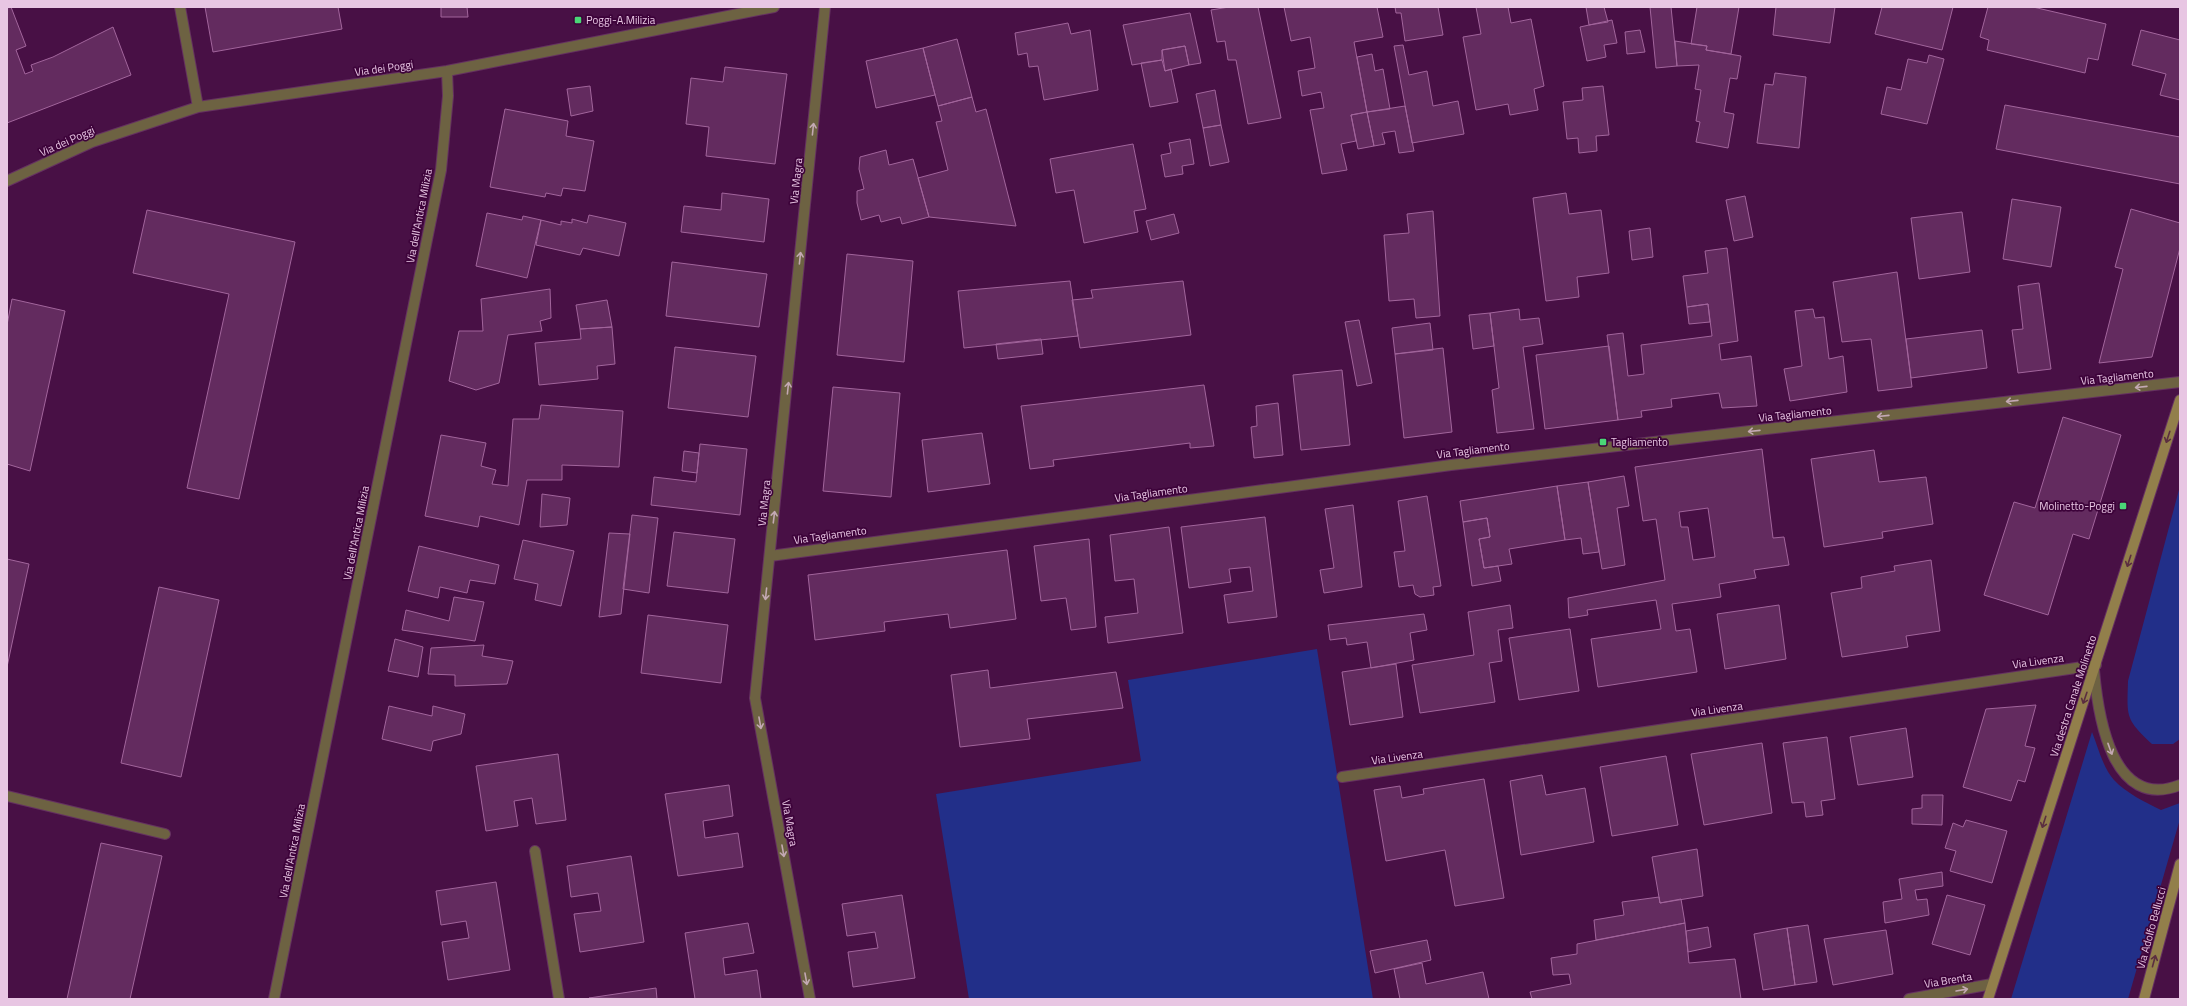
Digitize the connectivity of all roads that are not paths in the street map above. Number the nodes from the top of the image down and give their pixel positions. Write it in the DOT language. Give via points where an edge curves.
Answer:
graph roads {
  1 [pos="180,7"];
  2 [pos="774,7"];
  3 [pos="825,7"];
  4 [pos="447,71"];
  5 [pos="198,107"];
  6 [pos="7,181"];
  7 [pos="2180,382"];
  8 [pos="2180,400"];
  9 [pos="770,556"];
  10 [pos="2095,668"];
  11 [pos="1342,777"];
  12 [pos="2180,785"];
  13 [pos="7,796"];
  14 [pos="165,834"];
  15 [pos="535,851"];
  16 [pos="2180,864"];
  17 [pos="1992,984"];
  18 [pos="274,999"];
  19 [pos="559,999"];
  20 [pos="810,999"];
  21 [pos="1909,999"];
  22 [pos="1988,999"];
  23 [pos="2144,999"];
  1 -- 5 [label="street"];
  2 -- 4 [label="street, Via dei Poggi"];
  9 -- 3 [label="street, Via Magra, one-way"];
  4 -- 5 [label="street, Via dei Poggi"];
  4 -- 18 [label="street, Via dell'Antica Milizia" via="448,96 441,170"];
  5 -- 6 [label="street, Via dei Poggi" via="92,142"];
  7 -- 9 [label="street, Via Tagliamento, one-way" via="1451,465"];
  8 -- 10 [label="street, Via destra Canale Molinetto, one-way"];
  9 -- 20 [label="street, Via Magra, one-way" via="755,698"];
  10 -- 11 [label="street, Via Livenza"];
  10 -- 12 [label="street, one-way" via="2096,701 2102,727 2113,757 2121,769 2144,788 2162,790"];
  10 -- 17 [label="street, Via destra Canale Molinetto, one-way"];
  13 -- 14 [label="street"];
  15 -- 19 [label="street"];
  23 -- 16 [label="street, Via Adolfo Bellucci, one-way"];
  21 -- 17 [label="street, Via Brenta, one-way"];
  17 -- 22 [label="street, Via destra Canale Molinetto"];
}
